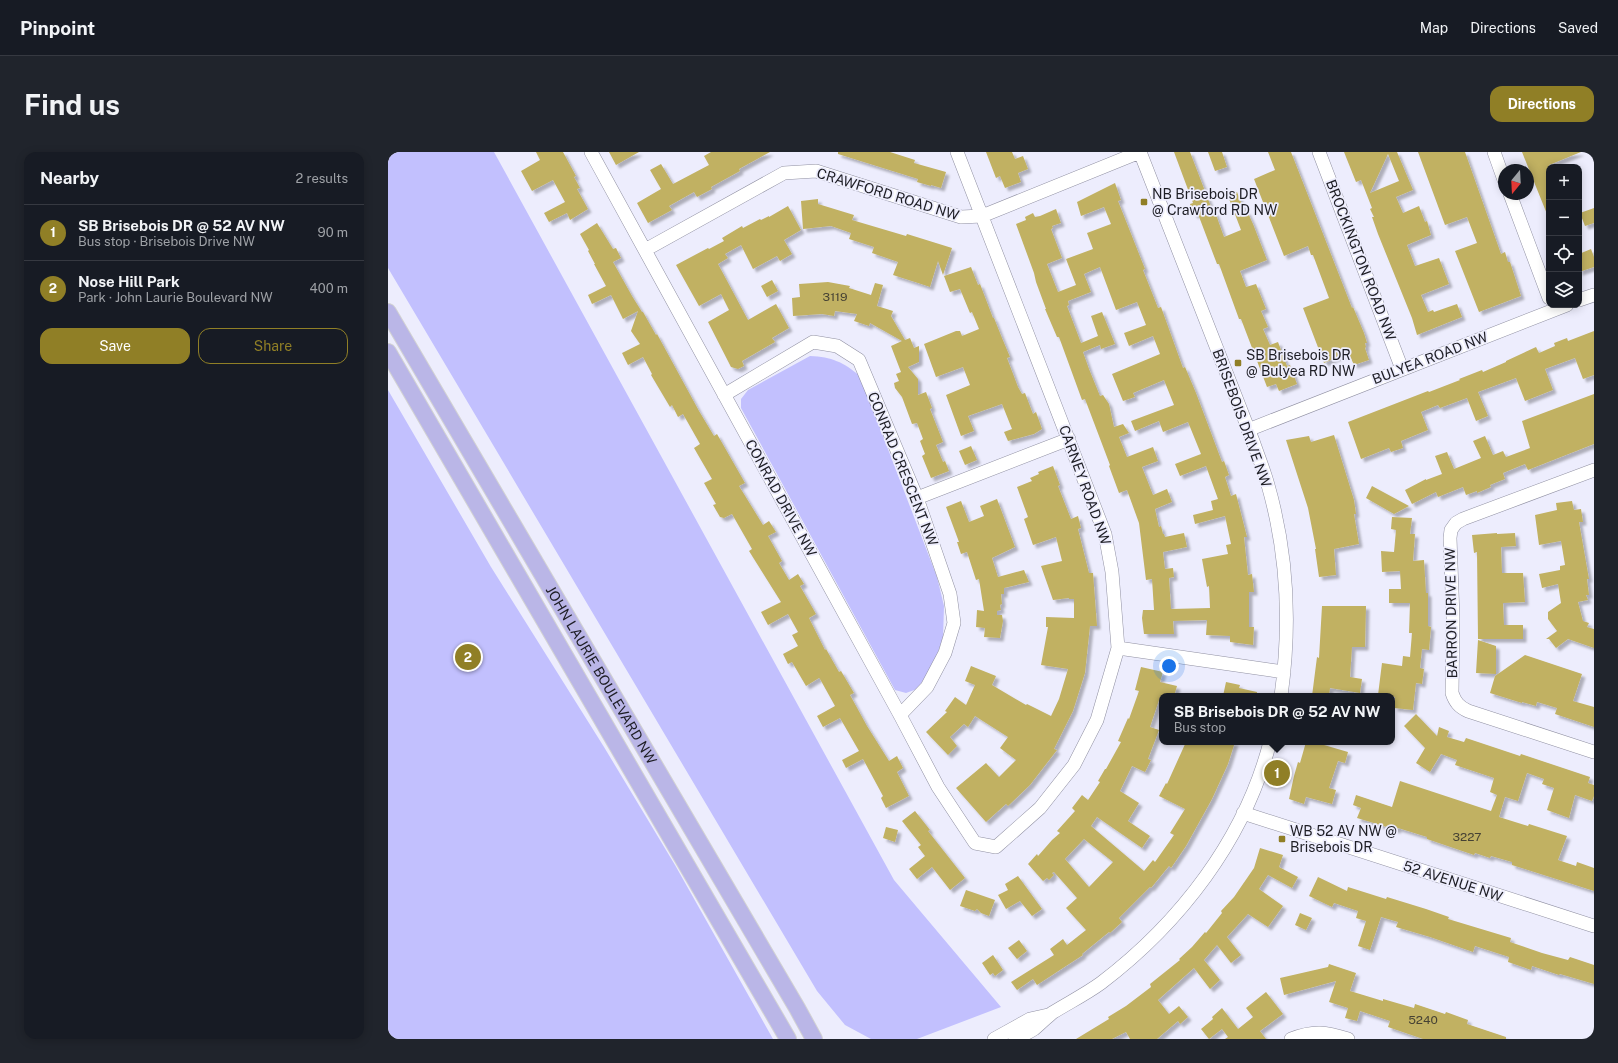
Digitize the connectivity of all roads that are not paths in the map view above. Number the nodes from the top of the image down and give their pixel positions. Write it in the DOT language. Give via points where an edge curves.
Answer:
graph roads {
  1 [pos="591,152"];
  2 [pos="957,152"];
  3 [pos="1140,152"];
  4 [pos="1319,152"];
  5 [pos="1494,152"];
  6 [pos="1498,164"];
  7 [pos="1512,200"];
  8 [pos="982,216"];
  9 [pos="645,250"];
  10 [pos="1546,291"];
  11 [pos="1594,294"];
  12 [pos="1582,299"];
  13 [pos="1546,306"];
  14 [pos="388,312"];
  15 [pos="388,352"];
  16 [pos="1402,369"];
  17 [pos="724,395"];
  18 [pos="1248,430"];
  19 [pos="1069,439"];
  20 [pos="1594,470"];
  21 [pos="917,498"];
  22 [pos="1118,648"];
  23 [pos="1284,672"];
  24 [pos="1281,693"];
  25 [pos="900,715"];
  26 [pos="1269,745"];
  27 [pos="1594,752"];
  28 [pos="1243,813"];
  29 [pos="975,843"];
  30 [pos="1594,926"];
  31 [pos="797,1008"];
  32 [pos="1052,1014"];
  33 [pos="788,1039"];
  34 [pos="814,1039"];
  35 [pos="825,1039"];
  36 [pos="994,1039"];
  37 [pos="1015,1039"];
  38 [pos="1291,1039"];
  39 [pos="1348,1039"];
  1 -- 9 [label="street, CONRAD DRIVE NW"];
  2 -- 8 [label="street, CARNEY ROAD NW"];
  3 -- 8 [label="street, CRAWFORD ROAD NW"];
  3 -- 18 [label="street, BRISEBOIS DRIVE NW"];
  4 -- 16 [label="street, BROCKINGTON ROAD NW"];
  5 -- 6 [label="street"];
  7 -- 10 [label="street"];
  8 -- 9 [label="street, CRAWFORD ROAD NW" via="961,217 816,170 784,174"];
  8 -- 19 [label="street, CARNEY ROAD NW"];
  9 -- 17 [label="street, CONRAD DRIVE NW"];
  11 -- 12 [label="street"];
  13 -- 16 [label="street, BULYEA ROAD NW"];
  14 -- 31 [label="main road, JOHN LAURIE BOULEVARD NW"];
  15 -- 33 [label="main road, JOHN LAURIE BOULEVARD NW"];
  16 -- 18 [label="street, BULYEA ROAD NW"];
  17 -- 21 [label="street, CONRAD CRESCENT NW" via="813,342 837,346 859,360"];
  17 -- 25 [label="street, CONRAD DRIVE NW"];
  18 -- 23 [label="street, BRISEBOIS DRIVE NW" via="1268,485 1286,579 1287,632"];
  19 -- 21 [label="street"];
  19 -- 22 [label="street, CARNEY ROAD NW" via="1105,534 1112,572"];
  20 -- 27 [label="street, BARRON DRIVE NW" via="1463,519 1451,530 1450,548 1453,618 1452,693 1455,701 1468,712"];
  21 -- 25 [label="street, CONRAD CRESCENT NW" via="950,594 954,623 945,653 927,687"];
  22 -- 23 [label="street"];
  22 -- 29 [label="street, CARNEY ROAD NW" via="1097,720 1074,765 1040,808 996,847"];
  23 -- 24 [label="street, BRISEBOIS DRIVE NW"];
  25 -- 29 [label="street, CONRAD DRIVE NW" via="938,787"];
  26 -- 28 [label="street" via="1261,772"];
  28 -- 30 [label="street, 52 AVENUE NW"];
  28 -- 32 [label="street" via="1216,862 1163,928 1100,983"];
  31 -- 34 [label="main road, JOHN LAURIE BOULEVARD NW"];
  31 -- 35 [label="main road"];
  32 -- 36 [label="street" via="1030,1019"];
  32 -- 37 [label="street" via="1033,1030"];
  38 -- 39 [label="street" via="1312,1032"];
}
